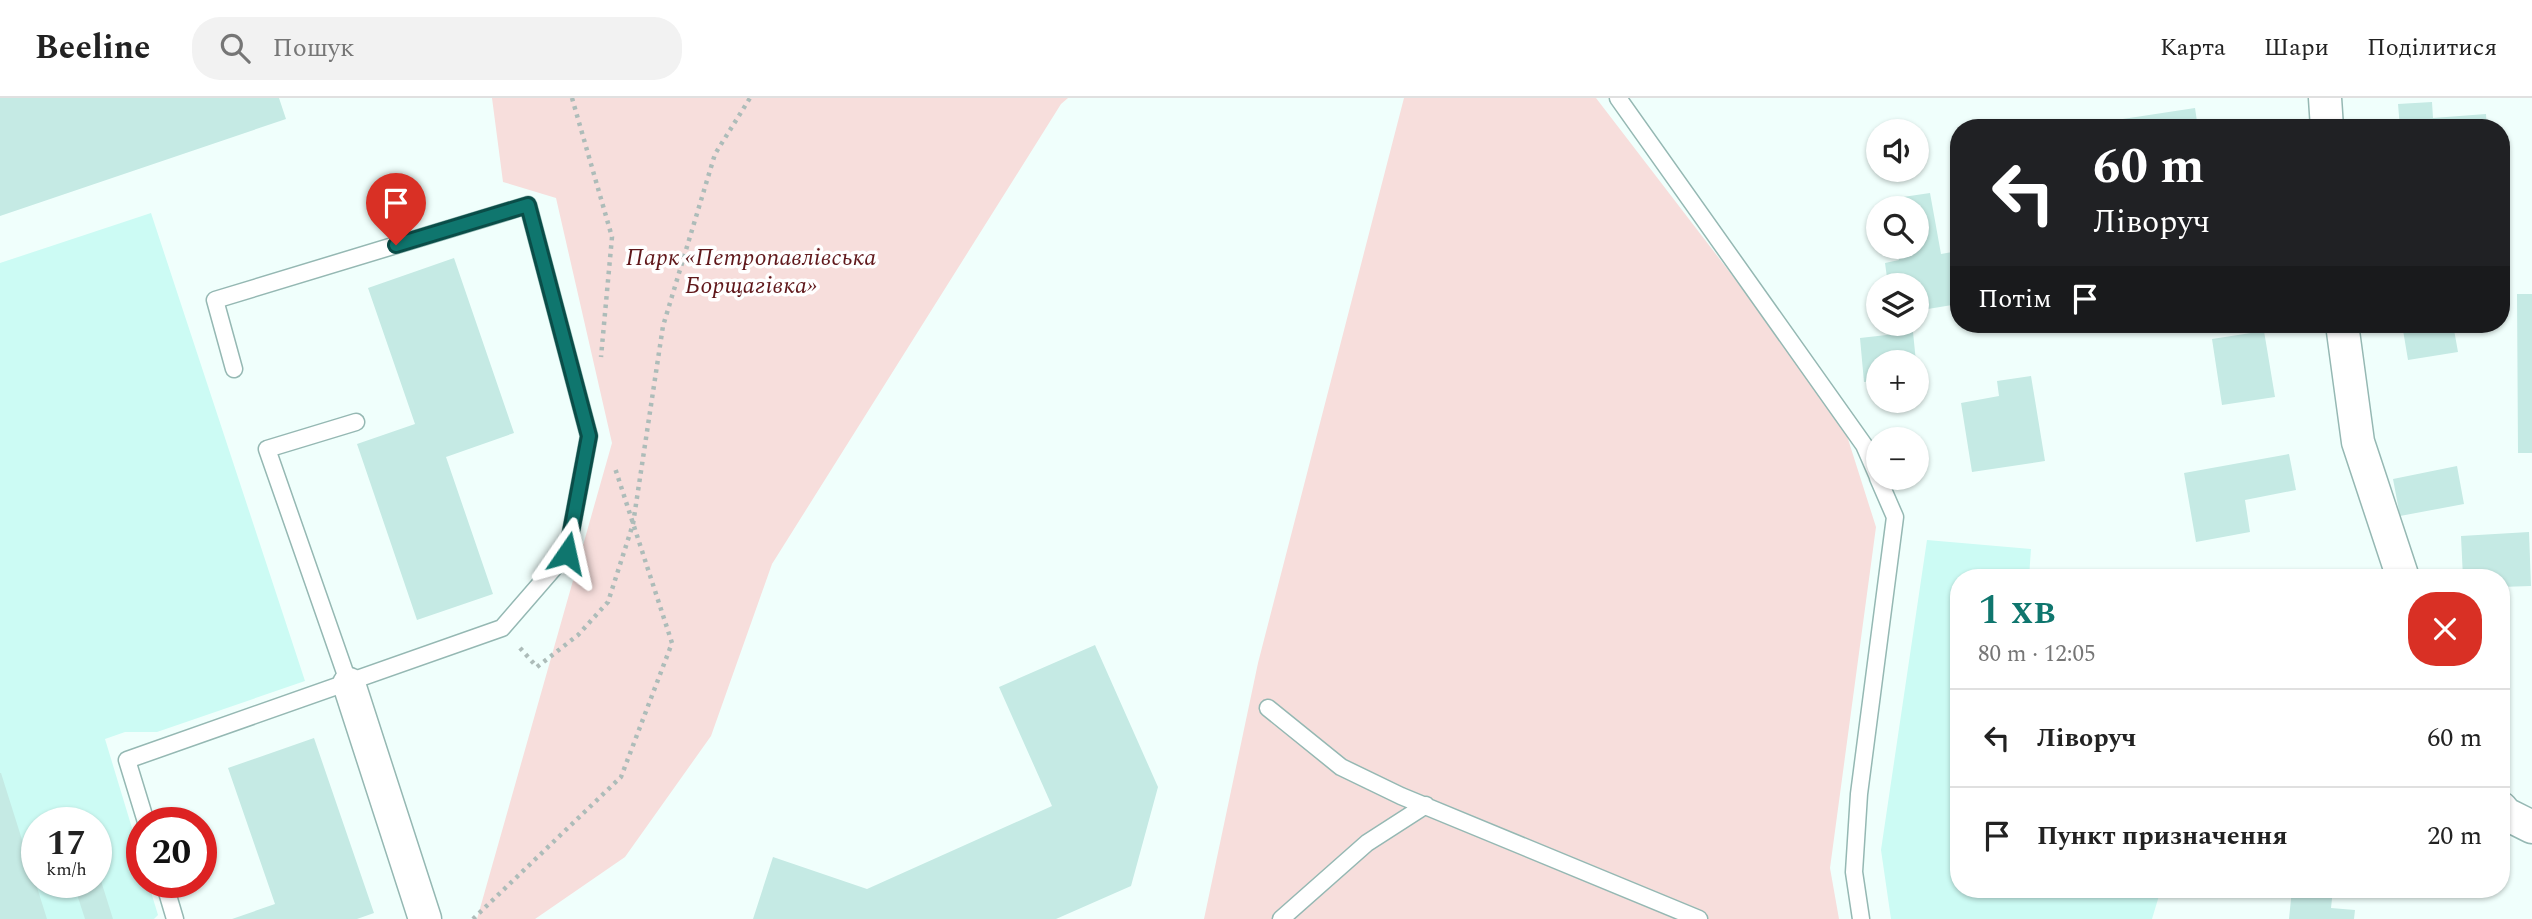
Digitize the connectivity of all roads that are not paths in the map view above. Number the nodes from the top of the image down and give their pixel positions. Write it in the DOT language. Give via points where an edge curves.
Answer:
graph roads {
  1 [pos="1618,98"];
  2 [pos="2325,98"];
  3 [pos="2326,119"];
  4 [pos="2343,333"];
  5 [pos="234,369"];
  6 [pos="356,422"];
  7 [pos="1866,450"];
  8 [pos="1883,490"];
  9 [pos="2400,569"];
  10 [pos="349,684"];
  11 [pos="1268,708"];
  12 [pos="1426,805"];
  13 [pos="141,807"];
  14 [pos="2510,816"];
  15 [pos="2532,827"];
  16 [pos="169,898"];
  17 [pos="175,919"];
  18 [pos="425,919"];
  19 [pos="1281,919"];
  20 [pos="1699,919"];
  21 [pos="1861,919"];
  1 -- 7 [label="lane"];
  2 -- 3 [label="street"];
  4 -- 9 [label="street" via="2358,442"];
  5 -- 10 [label="lane" via="215,300 528,205 589,436 567,553 502,628"];
  6 -- 10 [label="lane" via="267,449"];
  8 -- 21 [label="lane" via="1895,517 1859,794 1854,872"];
  10 -- 13 [label="lane" via="127,760"];
  10 -- 18 [label="street"];
  11 -- 12 [label="lane" via="1341,768"];
  12 -- 19 [label="lane" via="1367,843"];
  12 -- 20 [label="lane"];
  14 -- 15 [label="street"];
  16 -- 17 [label="lane"];
}
